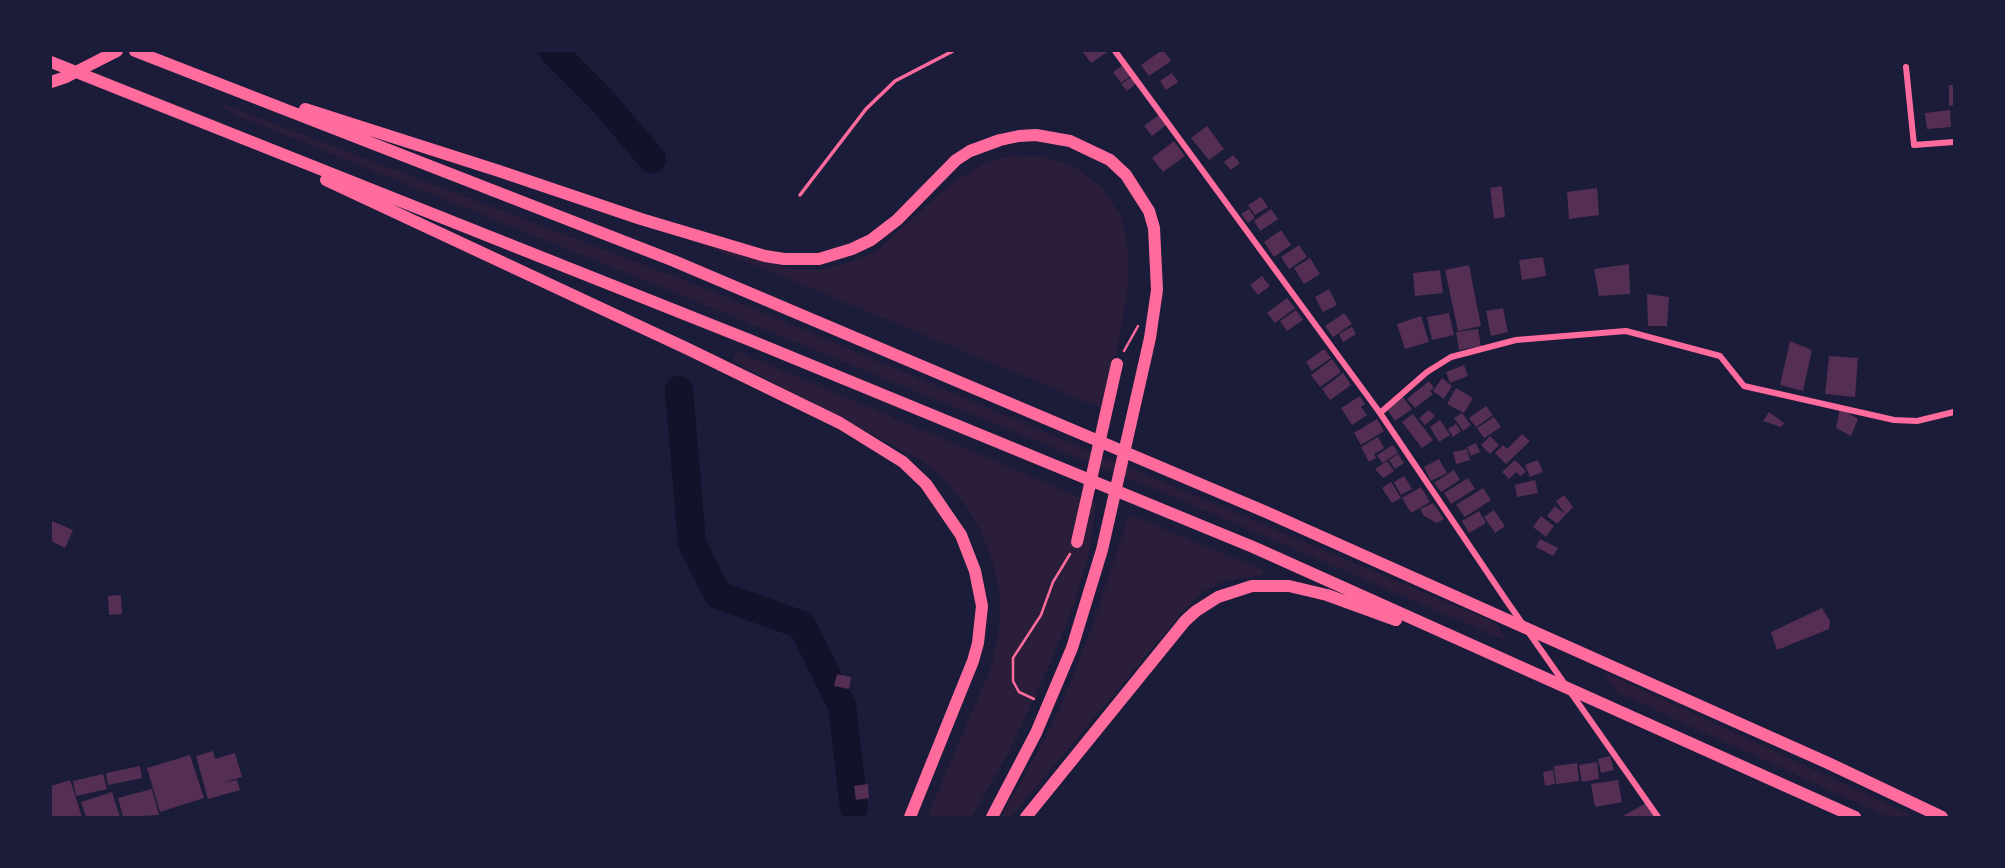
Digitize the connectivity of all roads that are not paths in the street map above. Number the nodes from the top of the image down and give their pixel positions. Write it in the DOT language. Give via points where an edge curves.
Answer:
graph roads {
  1 [pos="117,51"];
  2 [pos="135,51"];
  3 [pos="953,51"];
  4 [pos="1115,51"];
  5 [pos="51,62"];
  6 [pos="1906,66"];
  7 [pos="192,74"];
  8 [pos="51,82"];
  9 [pos="186,116"];
  10 [pos="1954,142"];
  11 [pos="800,195"];
  12 [pos="1117,364"];
  13 [pos="1954,412"];
  14 [pos="1380,413"];
  15 [pos="1076,542"];
  16 [pos="1483,651"];
  17 [pos="910,817"];
  18 [pos="992,817"];
  19 [pos="1026,817"];
  20 [pos="1658,817"];
  21 [pos="1855,817"];
  22 [pos="1942,817"];
  1 -- 8 [label="highway"];
  2 -- 7 [label="highway"];
  3 -- 11 [label="lane" via="895,81 866,109"];
  4 -- 14 [label="street"];
  5 -- 9 [label="highway"];
  6 -- 10 [label="street" via="1914,145"];
  7 -- 18 [label="highway" via="641,219 784,259 818,259 871,240 956,160 984,144 1019,136 1054,136 1110,160 1126,175 1149,211 1157,290 1102,550 1072,648 1037,733"];
  7 -- 22 [label="highway" via="674,261 1266,512"];
  9 -- 16 [label="highway" via="726,330 1227,536"];
  9 -- 17 [label="highway" via="840,422 903,462 926,484 961,535 982,606 973,661"];
  12 -- 15 [label="highway"];
  13 -- 14 [label="street" via="1917,421 1894,420 1744,386 1720,356 1626,331 1516,340 1451,357"];
  14 -- 20 [label="street"];
  16 -- 19 [label="highway" via="1306,589 1266,584 1228,592 1185,621"];
  16 -- 21 [label="highway"];
}
